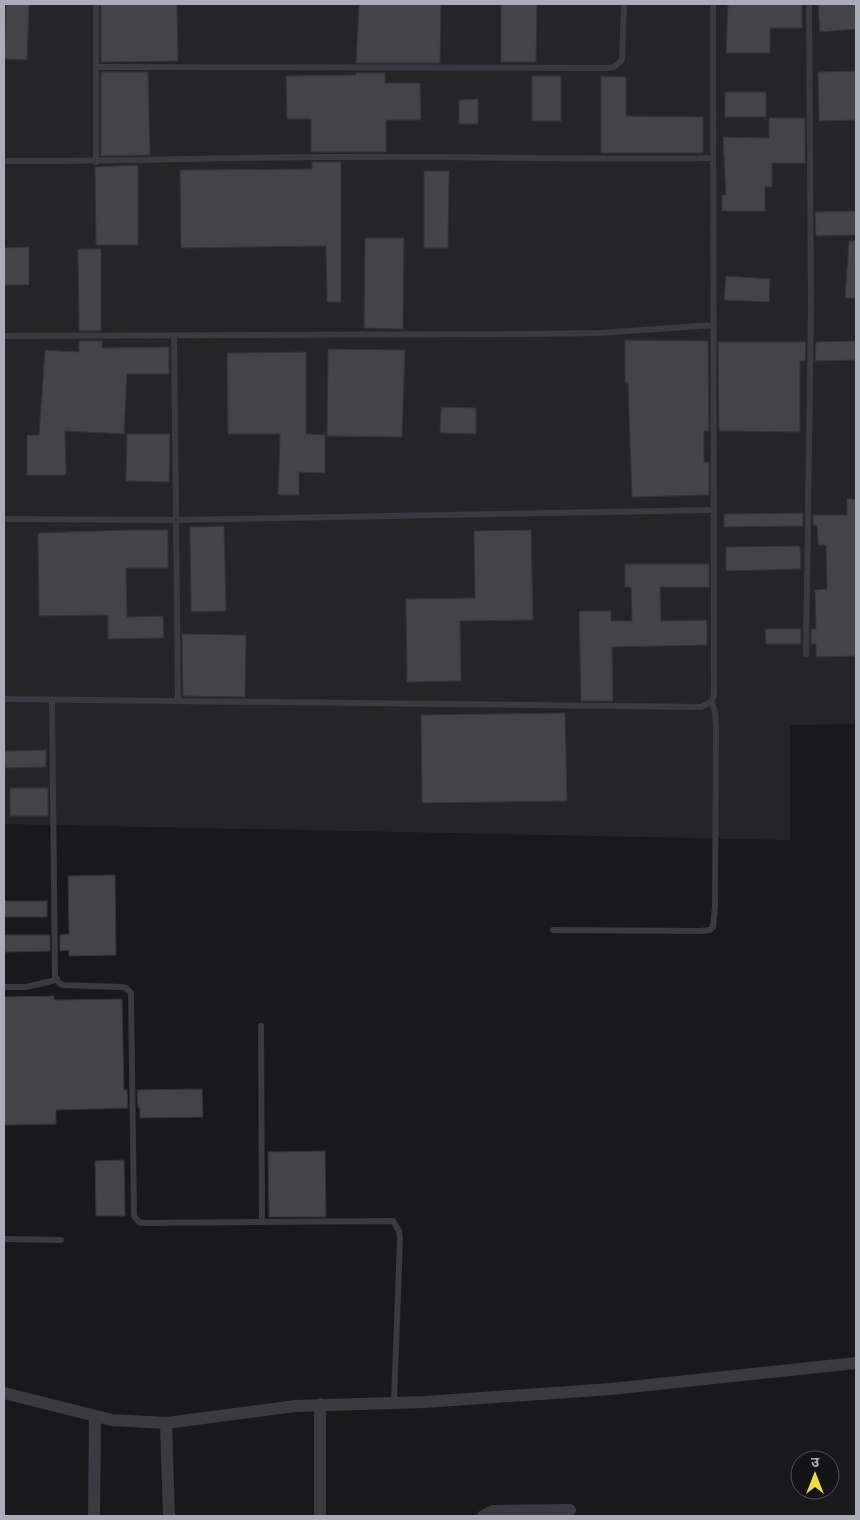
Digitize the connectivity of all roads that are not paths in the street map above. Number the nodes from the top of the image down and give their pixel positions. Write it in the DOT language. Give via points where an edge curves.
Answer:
graph roads {
  1 [pos="96,4"];
  2 [pos="624,4"];
  3 [pos="713,4"];
  4 [pos="809,4"];
  5 [pos="96,67"];
  6 [pos="713,158"];
  7 [pos="4,161"];
  8 [pos="96,162"];
  9 [pos="714,325"];
  10 [pos="4,336"];
  11 [pos="174,336"];
  12 [pos="713,510"];
  13 [pos="4,519"];
  14 [pos="177,520"];
  15 [pos="806,654"];
  16 [pos="4,699"];
  17 [pos="52,700"];
  18 [pos="178,700"];
  19 [pos="711,702"];
  20 [pos="553,930"];
  21 [pos="56,980"];
  22 [pos="4,987"];
  23 [pos="261,1026"];
  24 [pos="262,1222"];
  25 [pos="4,1239"];
  26 [pos="60,1240"];
  27 [pos="856,1363"];
  28 [pos="4,1392"];
  29 [pos="394,1402"];
  30 [pos="320,1404"];
  31 [pos="95,1416"];
  32 [pos="166,1423"];
  33 [pos="570,1510"];
  34 [pos="94,1516"];
  35 [pos="169,1516"];
  36 [pos="320,1516"];
  37 [pos="483,1516"];
  1 -- 5 [label="lane"];
  2 -- 5 [label="lane" via="622,60 614,68"];
  3 -- 6 [label="lane"];
  4 -- 15 [label="lane"];
  5 -- 8 [label="lane"];
  6 -- 8 [label="lane" via="336,157"];
  6 -- 9 [label="lane"];
  7 -- 8 [label="lane"];
  9 -- 11 [label="lane" via="547,334"];
  9 -- 12 [label="lane"];
  10 -- 11 [label="lane"];
  11 -- 14 [label="lane"];
  12 -- 14 [label="lane"];
  12 -- 19 [label="lane" via="714,695"];
  13 -- 14 [label="lane"];
  14 -- 18 [label="lane"];
  16 -- 17 [label="lane"];
  17 -- 18 [label="lane"];
  17 -- 21 [label="lane"];
  18 -- 19 [label="lane" via="701,707"];
  19 -- 20 [label="lane" via="716,728 716,907 713,927 700,931"];
  21 -- 22 [label="lane" via="26,987"];
  21 -- 24 [label="lane" via="63,985 126,988 131,993 133,1211 136,1219 144,1223"];
  23 -- 24 [label="lane"];
  24 -- 29 [label="lane" via="386,1220 397,1225 400,1239"];
  25 -- 26 [label="lane"];
  27 -- 29 [label="street" via="612,1389"];
  28 -- 31 [label="street"];
  29 -- 30 [label="street"];
  30 -- 32 [label="street"];
  30 -- 36 [label="street"];
  31 -- 32 [label="street" via="130,1422"];
  31 -- 34 [label="street"];
  32 -- 35 [label="street"];
  33 -- 37 [label="street" via="494,1511"];
}
